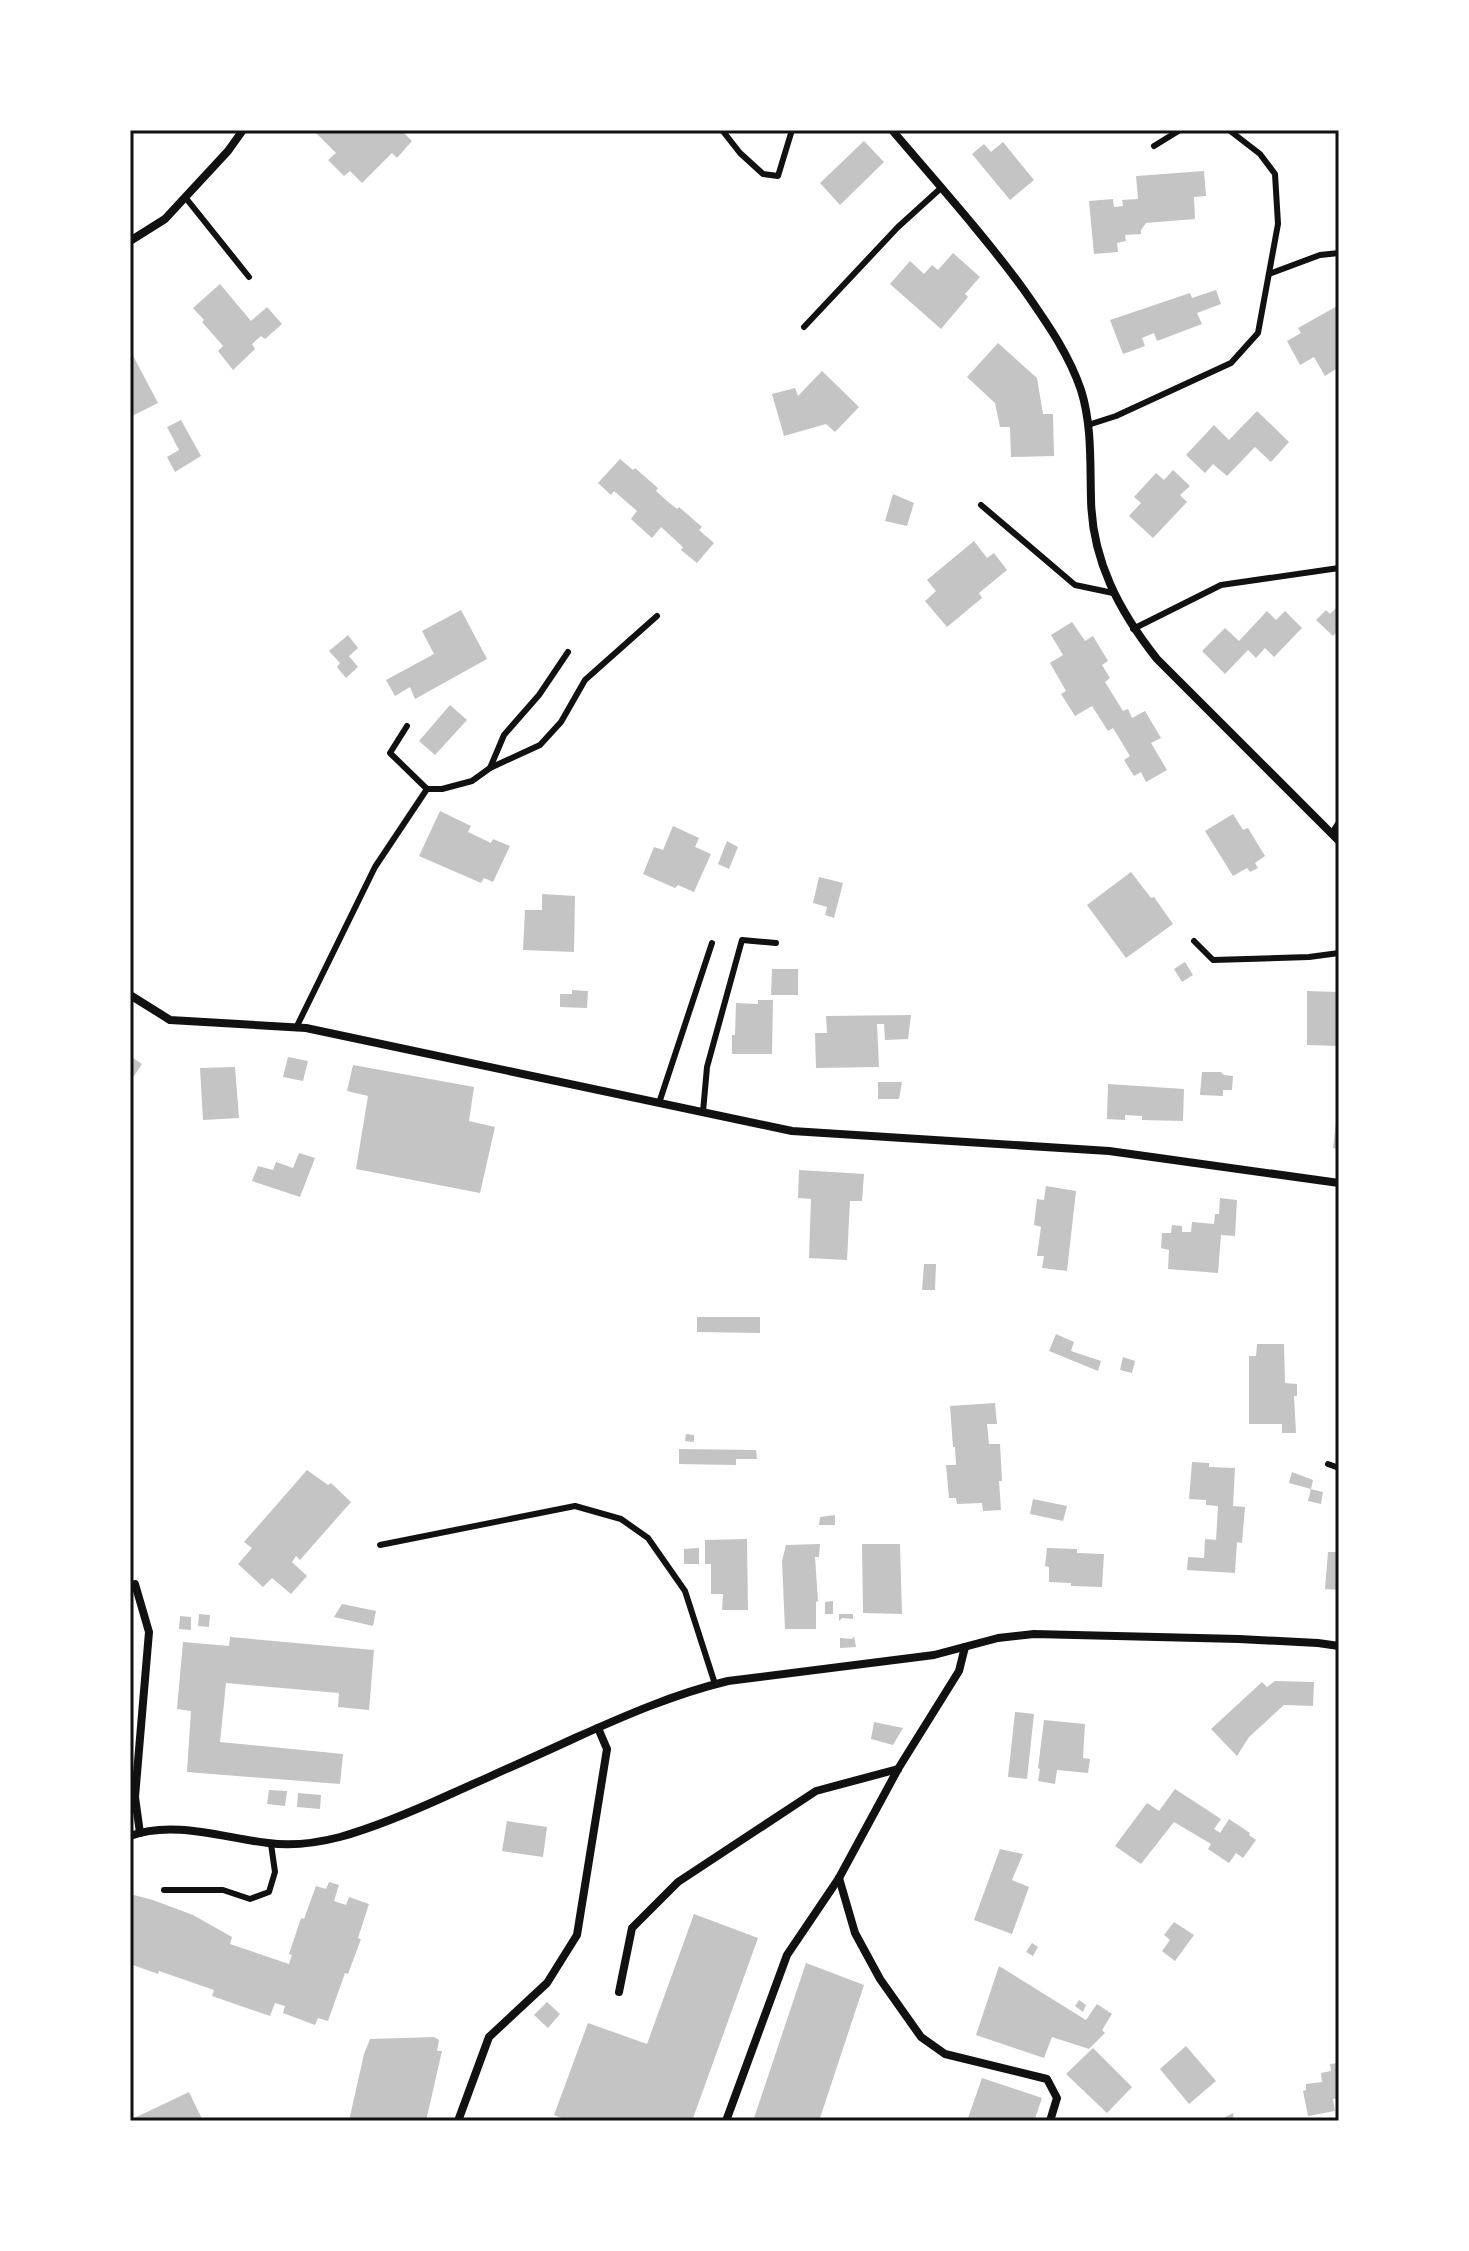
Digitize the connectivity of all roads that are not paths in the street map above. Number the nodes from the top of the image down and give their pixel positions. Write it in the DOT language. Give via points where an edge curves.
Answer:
graph roads {
  1 [pos="243,130"];
  2 [pos="722,130"];
  3 [pos="792,130"];
  4 [pos="892,130"];
  5 [pos="1180,130"];
  6 [pos="1229,130"];
  7 [pos="1154,146"];
  8 [pos="941,188"];
  9 [pos="185,197"];
  10 [pos="130,241"];
  11 [pos="1339,253"];
  12 [pos="1269,274"];
  13 [pos="249,277"];
  14 [pos="804,327"];
  15 [pos="1088,425"];
  16 [pos="981,505"];
  17 [pos="1339,568"];
  18 [pos="1113,593"];
  19 [pos="657,616"];
  20 [pos="1133,629"];
  21 [pos="568,652"];
  22 [pos="407,726"];
  23 [pos="490,768"];
  24 [pos="427,789"];
  25 [pos="1339,822"];
  26 [pos="1332,833"];
  27 [pos="1339,841"];
  28 [pos="1194,941"];
  29 [pos="712,943"];
  30 [pos="776,943"];
  31 [pos="1339,953"];
  32 [pos="130,995"];
  33 [pos="296,1028"];
  34 [pos="659,1103"];
  35 [pos="703,1112"];
  36 [pos="1339,1183"];
  37 [pos="1328,1464"];
  38 [pos="1339,1468"];
  39 [pos="380,1545"];
  40 [pos="135,1584"];
  41 [pos="1339,1646"];
  42 [pos="965,1647"];
  43 [pos="715,1684"];
  44 [pos="598,1728"];
  45 [pos="898,1769"];
  46 [pos="140,1833"];
  47 [pos="130,1836"];
  48 [pos="271,1844"];
  49 [pos="839,1878"];
  50 [pos="164,1890"];
  51 [pos="619,1992"];
  52 [pos="458,2121"];
  53 [pos="726,2121"];
  54 [pos="1050,2121"];
  1 -- 9 [label="street"];
  2 -- 3 [label="lane" via="763,174 778,176"];
  4 -- 8 [label="street"];
  5 -- 7 [label="lane"];
  6 -- 12 [label="lane" via="1260,154 1275,174 1278,224"];
  8 -- 14 [label="lane"];
  8 -- 15 [label="street" via="1001,258 1064,350"];
  9 -- 10 [label="street" via="165,219"];
  9 -- 13 [label="lane"];
  11 -- 12 [label="lane"];
  12 -- 15 [label="lane" via="1258,333 1231,363"];
  15 -- 18 [label="street" via="1093,526"];
  16 -- 18 [label="lane" via="1075,585"];
  17 -- 20 [label="lane" via="1221,585"];
  18 -- 20 [label="street"];
  19 -- 23 [label="lane" via="585,680 561,722 540,745"];
  20 -- 26 [label="street"];
  21 -- 23 [label="lane" via="504,735"];
  22 -- 24 [label="lane" via="390,753"];
  23 -- 24 [label="lane" via="472,781"];
  24 -- 33 [label="lane" via="375,867"];
  25 -- 26 [label="lane"];
  26 -- 27 [label="street"];
  28 -- 31 [label="lane" via="1213,960"];
  29 -- 34 [label="lane"];
  30 -- 35 [label="lane" via="742,940 707,1067"];
  32 -- 33 [label="street" via="170,1020"];
  33 -- 34 [label="street"];
  34 -- 35 [label="street"];
  35 -- 36 [label="street" via="792,1131 1109,1151"];
  37 -- 38 [label="lane"];
  39 -- 43 [label="lane" via="575,1506 621,1519 648,1538 685,1591"];
  40 -- 46 [label="street" via="149,1632 135,1797"];
  41 -- 42 [label="street" via="1034,1634"];
  42 -- 43 [label="street"];
  42 -- 45 [label="street" via="959,1671"];
  43 -- 44 [label="street"];
  44 -- 48 [label="street" via="377,1826 305,1844"];
  44 -- 52 [label="street" via="607,1749 577,1935 547,1983 489,2037"];
  45 -- 49 [label="street"];
  45 -- 51 [label="street" via="816,1791 678,1882 632,1928"];
  46 -- 47 [label="street"];
  46 -- 48 [label="street" via="163,1830"];
  48 -- 50 [label="lane" via="275,1872 269,1892 250,1899 223,1890"];
  49 -- 53 [label="street" via="787,1955"];
  49 -- 54 [label="street" via="855,1933 921,2037 945,2054 1047,2079 1057,2098"];
}
